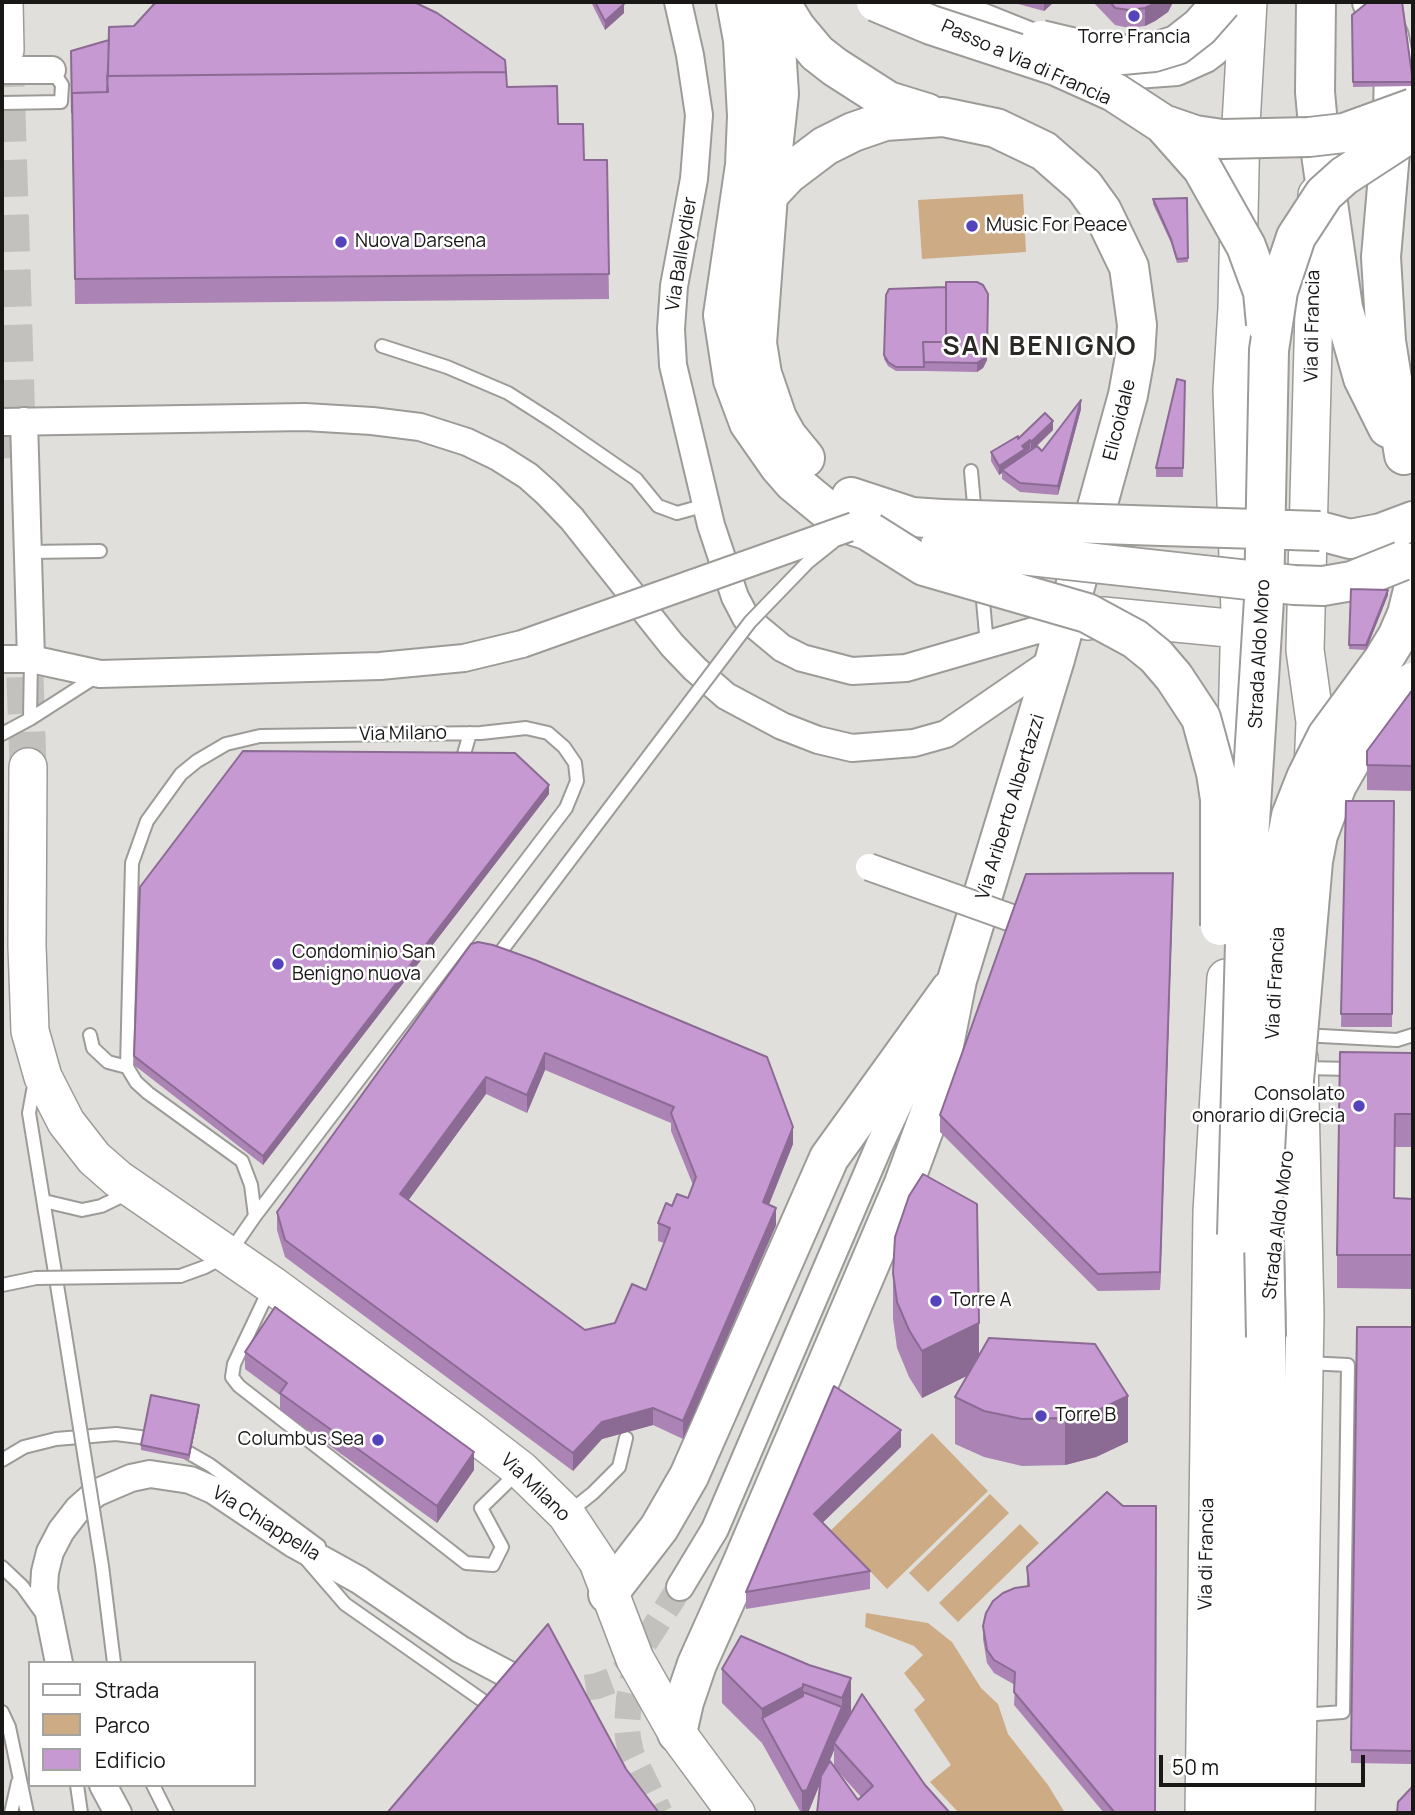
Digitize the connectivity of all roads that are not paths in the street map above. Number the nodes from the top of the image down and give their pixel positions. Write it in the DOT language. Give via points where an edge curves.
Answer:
graph roads {
  1 [pos="4,2"];
  2 [pos="678,2"];
  3 [pos="736,2"];
  4 [pos="876,2"];
  5 [pos="887,2"];
  6 [pos="946,2"];
  7 [pos="1316,2"];
  8 [pos="1371,2"];
  9 [pos="1239,6"];
  10 [pos="769,9"];
  11 [pos="1042,54"];
  12 [pos="3,60"];
  13 [pos="52,70"];
  14 [pos="1136,75"];
  15 [pos="2,103"];
  16 [pos="1125,107"];
  17 [pos="1413,108"];
  18 [pos="943,117"];
  19 [pos="885,121"];
  20 [pos="1163,124"];
  21 [pos="1413,131"];
  22 [pos="1320,147"];
  23 [pos="768,195"];
  24 [pos="1239,196"];
  25 [pos="728,282"];
  26 [pos="382,346"];
  27 [pos="1269,350"];
  28 [pos="13,422"];
  29 [pos="1409,466"];
  30 [pos="971,471"];
  31 [pos="706,505"];
  32 [pos="1413,520"];
  33 [pos="862,529"];
  34 [pos="100,551"];
  35 [pos="28,552"];
  36 [pos="1413,555"];
  37 [pos="1410,602"];
  38 [pos="1240,621"];
  39 [pos="987,645"];
  40 [pos="1059,646"];
  41 [pos="1305,650"];
  42 [pos="2,659"];
  43 [pos="31,659"];
  44 [pos="100,674"];
  45 [pos="1413,682"];
  46 [pos="30,719"];
  47 [pos="470,733"];
  48 [pos="2,734"];
  49 [pos="462,761"];
  50 [pos="28,768"];
  51 [pos="869,867"];
  52 [pos="1017,920"];
  53 [pos="485,973"];
  54 [pos="957,980"];
  55 [pos="90,1035"];
  56 [pos="1413,1035"];
  57 [pos="1299,1051"];
  58 [pos="127,1067"];
  59 [pos="1363,1070"];
  60 [pos="43,1077"];
  61 [pos="135,1190"];
  62 [pos="44,1201"];
  63 [pos="255,1216"];
  64 [pos="1225,1224"];
  65 [pos="228,1255"];
  66 [pos="2,1285"];
  67 [pos="272,1285"];
  68 [pos="1305,1315"];
  69 [pos="1266,1337"];
  70 [pos="626,1438"];
  71 [pos="2,1460"];
  72 [pos="521,1470"];
  73 [pos="566,1514"];
  74 [pos="292,1543"];
  75 [pos="2,1567"];
  76 [pos="359,1580"];
  77 [pos="680,1587"];
  78 [pos="608,1594"];
  79 [pos="51,1629"];
  80 [pos="59,1661"];
  81 [pos="114,1661"];
  82 [pos="513,1677"];
  83 [pos="489,1705"];
  84 [pos="4,1719"];
  85 [pos="677,1733"];
  86 [pos="19,1779"];
  87 [pos="77,1787"];
  88 [pos="104,1787"];
  89 [pos="154,1787"];
  90 [pos="11,1813"];
  91 [pos="27,1813"];
  92 [pos="81,1813"];
  93 [pos="118,1813"];
  94 [pos="167,1813"];
  95 [pos="736,1813"];
  96 [pos="1204,1813"];
  97 [pos="1238,1813"];
  98 [pos="1270,1813"];
  99 [pos="1296,1813"];
  1 -- 12 [label="street"];
  2 -- 31 [label="street, Via Balleydier" via="699,115 671,329 673,365"];
  3 -- 25 [label="main road, Elicoidale" via="743,40 745,165"];
  4 -- 20 [label="main road, bridge" via="1056,66 1114,92"];
  5 -- 9 [label="main road, bridge" via="1092,52 1122,55 1177,44"];
  5 -- 11 [label="street, Passo a Via di Francia"];
  6 -- 11 [label="street, Passo a Via di Francia"];
  7 -- 22 [label="main road, Via di Francia"];
  8 -- 29 [label="main road, bridge" via="1389,37 1394,62 1381,268 1386,341"];
  9 -- 14 [label="street, Passo a Via di Francia" via="1232,37 1206,59 1177,72"];
  9 -- 24 [label="street, Via di Francia"];
  10 -- 18 [label="main road" via="844,74 888,101"];
  10 -- 19 [label="main road" via="811,72 830,89"];
  10 -- 23 [label="main road, Elicoidale" via="779,94"];
  11 -- 14 [label="street, Passo a Via di Francia"];
  11 -- 16 [label="street, Passo a Via di Francia"];
  12 -- 13 [label="street"];
  13 -- 15 [label="lane" via="62,85 61,102"];
  14 -- 16 [label="street, Passo a Via di Francia"];
  16 -- 24 [label="street, Passo a Via di Francia" via="1180,133"];
  17 -- 20 [label="main road, bridge" via="1344,133 1309,137 1222,139"];
  18 -- 19 [label="main road, Elicoidale"];
  18 -- 40 [label="main road, Elicoidale" via="996,128 1044,151 1084,186 1102,211 1129,267 1137,325 1128,396"];
  19 -- 23 [label="main road, Elicoidale" via="825,146"];
  20 -- 27 [label="main road, bridge" via="1202,168 1246,246 1263,292"];
  21 -- 27 [label="main road, Strada Aldo Moro, bridge" via="1344,176 1307,218 1278,291"];
  22 -- 29 [label="main road" via="1337,271 1354,348 1363,378"];
  22 -- 41 [label="street, Via di Francia"];
  23 -- 25 [label="main road, Elicoidale" via="751,219"];
  23 -- 32 [label="main road, bridge" via="757,343 762,374 787,436 817,471 849,496 922,518 1320,531 1350,539"];
  24 -- 38 [label="street, Via di Francia" via="1233,390"];
  25 -- 33 [label="main road, Elicoidale" via="723,315 728,357 749,423 793,482 818,504"];
  26 -- 31 [label="lane" via="508,393 636,479 658,506 677,513"];
  27 -- 64 [label="main road, Strada Aldo Moro, bridge" via="1264,599"];
  28 -- 35 [label="street"];
  28 -- 40 [label="street" via="305,417 420,427 467,442 498,457 547,493 672,645 726,696 782,726 852,748 914,743 946,734"];
  30 -- 39 [label="lane"];
  31 -- 39 [label="street, Via Balleydier" via="746,618 802,658 852,671 881,671"];
  33 -- 36 [label="main road, Elicoidale, bridge" via="906,542 1294,585 1352,581"];
  33 -- 44 [label="street, bridge" via="522,644 464,658 380,666"];
  33 -- 53 [label="lane, bridge" via="808,562 750,622"];
  33 -- 64 [label="main road, bridge" via="924,566 1087,613 1110,624 1156,656 1201,718 1220,799 1219,1015"];
  34 -- 35 [label="lane"];
  35 -- 43 [label="street"];
  37 -- 69 [label="main road, bridge" via="1383,660 1322,746 1291,816 1275,965 1263,1188"];
  38 -- 40 [label="street, Via Balleydier" via="1103,615"];
  38 -- 64 [label="street, Via di Francia"];
  39 -- 40 [label="street, Via Balleydier" via="1037,630"];
  40 -- 54 [label="main road, Via Ariberto Albertazzi"];
  41 -- 57 [label="street, Via di Francia" via="1315,722"];
  41 -- 68 [label="street, Via di Francia" via="1291,721 1269,1119"];
  42 -- 43 [label="street"];
  43 -- 44 [label="street"];
  43 -- 46 [label="lane"];
  44 -- 46 [label="lane"];
  45 -- 69 [label="main road, Strada Aldo Moro, bridge" via="1353,757 1318,835"];
  46 -- 48 [label="lane"];
  47 -- 49 [label="lane"];
  47 -- 58 [label="lane, Via Milano" via="277,742 260,736 226,744 181,774 147,821 132,863"];
  47 -- 63 [label="lane, Via Milano" via="526,728 548,733 575,763 577,781 566,808"];
  50 -- 60 [label="street, Via Milano" via="30,1031"];
  51 -- 52 [label="street, bridge"];
  54 -- 77 [label="street" via="879,1146 715,1529"];
  54 -- 78 [label="main road" via="829,1158 689,1476 659,1528"];
  54 -- 85 [label="main road" via="931,1110 918,1147 697,1664"];
  55 -- 58 [label="lane" via="93,1048 108,1062"];
  56 -- 57 [label="lane"];
  57 -- 59 [label="lane"];
  57 -- 68 [label="street, Via di Francia"];
  58 -- 63 [label="lane" via="136,1082 193,1118 242,1161"];
  60 -- 61 [label="street, Via Milano" via="66,1122 94,1157"];
  60 -- 62 [label="lane" via="33,1091 29,1113"];
  61 -- 62 [label="lane" via="82,1210"];
  61 -- 65 [label="street, Via Milano"];
  62 -- 81 [label="lane, bridge"];
  63 -- 65 [label="lane, Via Milano"];
  64 -- 96 [label="street, Via di Francia"];
  64 -- 97 [label="main road" via="1240,1607"];
  65 -- 66 [label="lane, bridge" via="180,1276 36,1279"];
  65 -- 67 [label="street, Via Milano"];
  67 -- 72 [label="street, Via Milano"];
  67 -- 72 [label="lane" via="258,1308 232,1377 466,1563 493,1566 502,1547 481,1508"];
  68 -- 99 [label="street, Via di Francia"];
  69 -- 98 [label="main road" via="1272,1623"];
  70 -- 73 [label="lane" via="619,1467"];
  71 -- 76 [label="lane" via="24,1447 56,1439 116,1434 172,1444 210,1465 297,1528"];
  72 -- 73 [label="street, Via Milano"];
  73 -- 78 [label="street, Via Milano" via="598,1562"];
  74 -- 76 [label="street, Via Chiappella"];
  74 -- 79 [label="street, Via Chiappella" via="213,1490 190,1480 150,1474 131,1478 96,1493 61,1531 45,1572"];
  74 -- 83 [label="lane" via="345,1604"];
  75 -- 79 [label="lane" via="34,1600"];
  76 -- 82 [label="street, Via Chiappella" via="460,1649"];
  78 -- 85 [label="street, Via Milano" via="635,1659"];
  79 -- 80 [label="street, Via Chiappella"];
  84 -- 86 [label="lane"];
  85 -- 95 [label="street, Via Milano"];
  86 -- 90 [label="lane"];
  86 -- 91 [label="lane"];
  87 -- 92 [label="lane"];
  88 -- 93 [label="street"];
  89 -- 94 [label="lane"];
}
